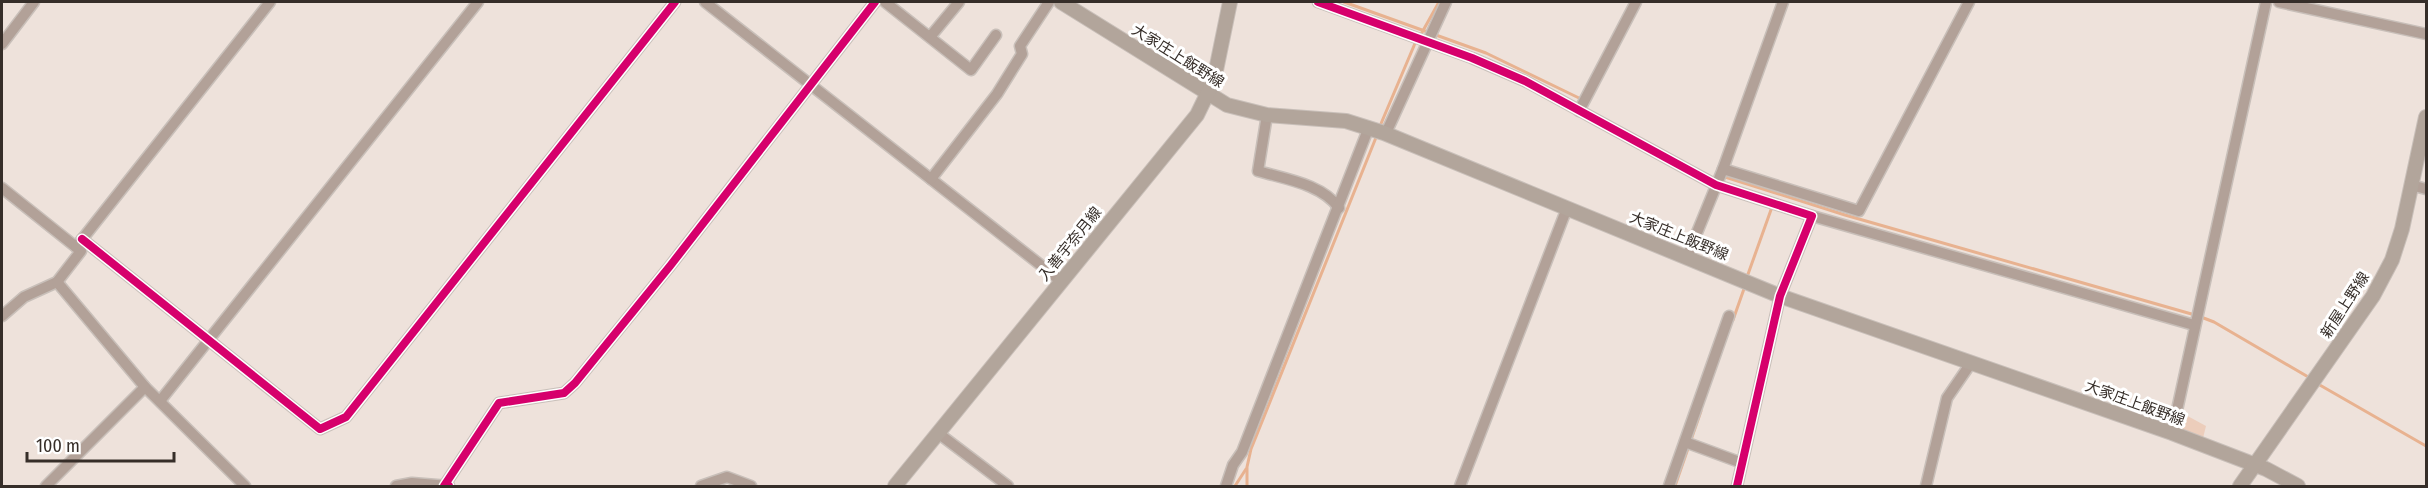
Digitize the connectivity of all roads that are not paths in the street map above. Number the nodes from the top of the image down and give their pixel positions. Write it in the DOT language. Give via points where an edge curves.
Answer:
graph roads {
  1 [pos="34,2"];
  2 [pos="270,2"];
  3 [pos="478,2"];
  4 [pos="675,2"];
  5 [pos="705,2"];
  6 [pos="875,2"];
  7 [pos="885,2"];
  8 [pos="959,2"];
  9 [pos="1049,2"];
  10 [pos="1061,2"];
  11 [pos="1230,2"];
  12 [pos="1318,2"];
  13 [pos="1446,2"];
  14 [pos="1636,2"];
  15 [pos="1784,2"];
  16 [pos="1969,2"];
  17 [pos="2266,2"];
  18 [pos="2279,2"];
  19 [pos="2427,34"];
  20 [pos="996,35"];
  21 [pos="930,37"];
  22 [pos="2,44"];
  23 [pos="1427,44"];
  24 [pos="809,83"];
  25 [pos="1208,95"];
  26 [pos="1580,111"];
  27 [pos="1268,116"];
  28 [pos="2427,117"];
  29 [pos="1369,127"];
  30 [pos="1386,133"];
  31 [pos="1723,169"];
  32 [pos="931,179"];
  33 [pos="1716,185"];
  34 [pos="2411,186"];
  35 [pos="2,188"];
  36 [pos="2427,189"];
  37 [pos="1339,208"];
  38 [pos="1567,208"];
  39 [pos="1812,216"];
  40 [pos="79,243"];
  41 [pos="1687,257"];
  42 [pos="1061,281"];
  43 [pos="57,282"];
  44 [pos="1780,296"];
  45 [pos="2,316"];
  46 [pos="1729,316"];
  47 [pos="2194,325"];
  48 [pos="208,341"];
  49 [pos="1971,363"];
  50 [pos="145,387"];
  51 [pos="160,401"];
  52 [pos="938,433"];
  53 [pos="2172,433"];
  54 [pos="1685,442"];
  55 [pos="1742,463"];
  56 [pos="2255,465"];
  57 [pos="1003,485"];
  58 [pos="46,486"];
  59 [pos="245,486"];
  60 [pos="396,486"];
  61 [pos="444,486"];
  62 [pos="449,486"];
  63 [pos="701,486"];
  64 [pos="751,486"];
  65 [pos="895,486"];
  66 [pos="1226,486"];
  67 [pos="1460,486"];
  68 [pos="1669,486"];
  69 [pos="1737,486"];
  70 [pos="1926,486"];
  71 [pos="2240,486"];
  72 [pos="2298,486"];
  1 -- 22 [label="street"];
  2 -- 40 [label="street"];
  3 -- 48 [label="street"];
  4 -- 48 [label="street" via="346,417 320,429"];
  5 -- 24 [label="street"];
  6 -- 24 [label="street"];
  7 -- 21 [label="street"];
  8 -- 21 [label="street"];
  9 -- 32 [label="street" via="1020,46 1022,54 997,94"];
  10 -- 25 [label="main road, 大家庄上飯野線"];
  11 -- 25 [label="main road, 入善宇奈月線"];
  12 -- 23 [label="street"];
  13 -- 23 [label="street"];
  14 -- 26 [label="street"];
  15 -- 31 [label="street"];
  16 -- 31 [label="street" via="1859,212"];
  17 -- 47 [label="street"];
  18 -- 19 [label="street"];
  20 -- 21 [label="street" via="971,70"];
  23 -- 26 [label="street" via="1525,81"];
  23 -- 30 [label="street"];
  24 -- 32 [label="street"];
  24 -- 61 [label="street" via="670,266 575,382 564,393 499,403"];
  25 -- 27 [label="main road, 大家庄上飯野線" via="1227,105"];
  25 -- 42 [label="main road, 入善宇奈月線" via="1197,114"];
  26 -- 33 [label="street"];
  27 -- 29 [label="main road, 大家庄上飯野線" via="1336,120"];
  27 -- 37 [label="street" via="1258,171 1319,190"];
  28 -- 34 [label="main road, 新屋上野線"];
  29 -- 30 [label="main road, 大家庄上飯野線"];
  29 -- 37 [label="street"];
  30 -- 38 [label="main road, 大家庄上飯野線"];
  31 -- 33 [label="street"];
  32 -- 42 [label="street"];
  33 -- 39 [label="street"];
  33 -- 41 [label="street"];
  34 -- 36 [label="street"];
  34 -- 56 [label="main road, 新屋上野線" via="2392,260 2373,296"];
  35 -- 40 [label="street"];
  37 -- 66 [label="street"];
  38 -- 41 [label="main road, 大家庄上飯野線"];
  38 -- 67 [label="street"];
  39 -- 44 [label="street"];
  39 -- 47 [label="street"];
  40 -- 43 [label="street" via="81,251"];
  40 -- 48 [label="street"];
  41 -- 44 [label="main road, 大家庄上飯野線"];
  42 -- 52 [label="main road, 入善宇奈月線"];
  43 -- 45 [label="street" via="24,297"];
  43 -- 50 [label="street"];
  44 -- 49 [label="main road, 大家庄上飯野線"];
  44 -- 55 [label="street"];
  46 -- 54 [label="street"];
  47 -- 53 [label="street"];
  48 -- 51 [label="street"];
  49 -- 53 [label="main road, 大家庄上飯野線"];
  49 -- 70 [label="street" via="1947,398"];
  50 -- 51 [label="street"];
  50 -- 58 [label="street"];
  51 -- 59 [label="street"];
  52 -- 57 [label="street"];
  52 -- 65 [label="main road, 入善宇奈月線"];
  53 -- 56 [label="main road, 大家庄上飯野線"];
  54 -- 55 [label="street"];
  54 -- 68 [label="street"];
  55 -- 69 [label="street"];
  56 -- 71 [label="main road, 新屋上野線"];
  56 -- 72 [label="main road, 大家庄上飯野線"];
  60 -- 61 [label="street"];
  61 -- 62 [label="street"];
  63 -- 64 [label="street" via="727,477"];
}
